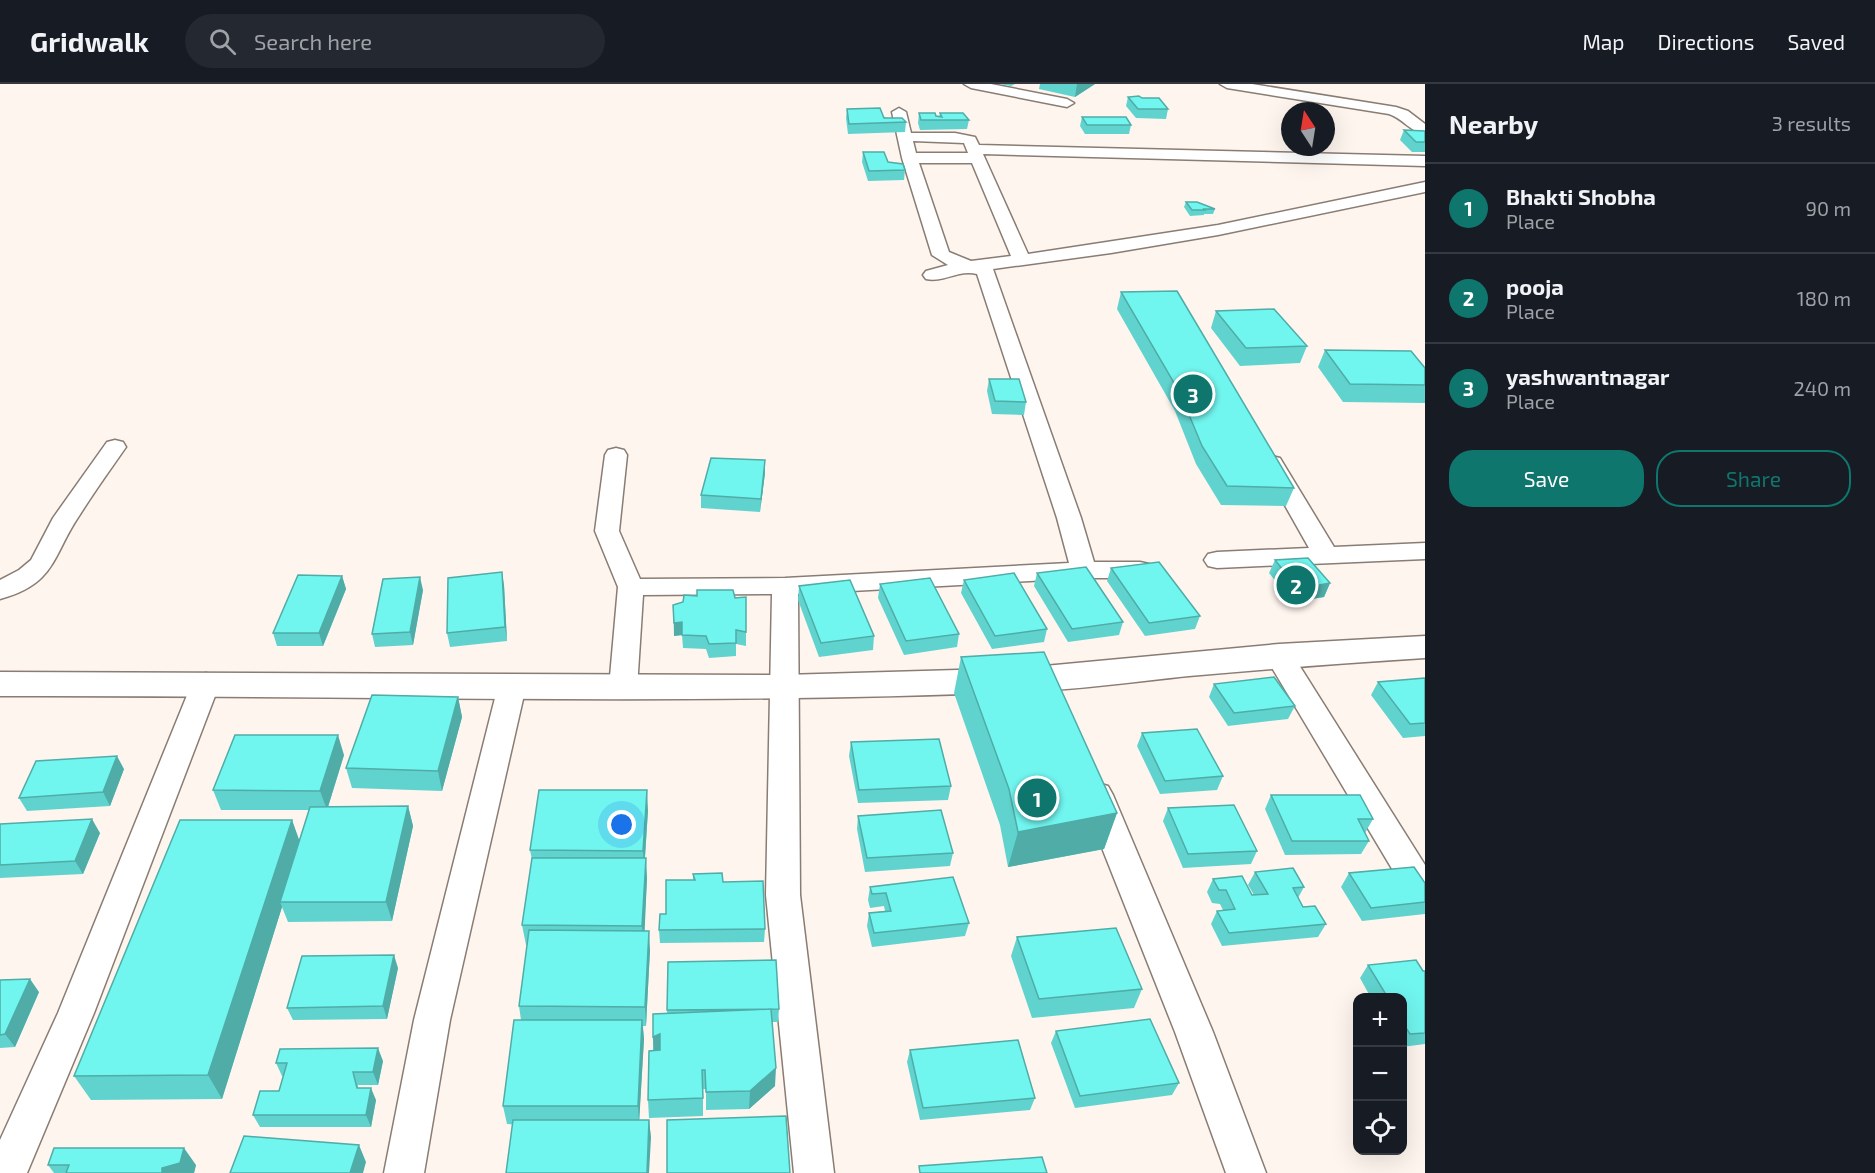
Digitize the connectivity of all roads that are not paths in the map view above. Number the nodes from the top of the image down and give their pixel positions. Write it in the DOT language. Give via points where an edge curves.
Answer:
graph roads {
  1 [pos="971,84"];
  2 [pos="1028,84"];
  3 [pos="1227,84"];
  4 [pos="1015,93"];
  5 [pos="1066,103"];
  6 [pos="899,112"];
  7 [pos="1425,131"];
  8 [pos="905,137"];
  9 [pos="977,153"];
  10 [pos="910,158"];
  11 [pos="1425,161"];
  12 [pos="1425,187"];
  13 [pos="1021,259"];
  14 [pos="968,267"];
  15 [pos="932,275"];
  16 [pos="1260,441"];
  17 [pos="115,447"];
  18 [pos="615,455"];
  19 [pos="1425,551"];
  20 [pos="1326,555"];
  21 [pos="1217,560"];
  22 [pos="1084,570"];
  23 [pos="1140,570"];
  24 [pos="785,586"];
  25 [pos="631,587"];
  26 [pos="0,591"];
  27 [pos="1425,647"];
  28 [pos="1279,656"];
  29 [pos="1049,678"];
  30 [pos="206,683"];
  31 [pos="0,684"];
  32 [pos="512,686"];
  33 [pos="784,687"];
  34 [pos="623,688"];
  35 [pos="1063,711"];
  36 [pos="1085,766"];
  37 [pos="1425,894"];
  38 [pos="6,1173"];
  39 [pos="404,1173"];
  40 [pos="814,1173"];
  41 [pos="1246,1173"];
  1 -- 4 [label="street"];
  2 -- 4 [label="street"];
  3 -- 7 [label="street" via="1391,110"];
  4 -- 5 [label="street"];
  6 -- 8 [label="street"];
  8 -- 9 [label="street" via="965,138"];
  8 -- 10 [label="street"];
  9 -- 10 [label="street"];
  9 -- 11 [label="street"];
  9 -- 13 [label="street"];
  10 -- 14 [label="street" via="941,255"];
  12 -- 13 [label="street" via="1218,230"];
  13 -- 14 [label="street"];
  14 -- 15 [label="street"];
  14 -- 22 [label="street" via="986,271"];
  16 -- 20 [label="street"];
  17 -- 26 [label="street" via="65,518 41,565"];
  18 -- 25 [label="street" via="607,531"];
  19 -- 20 [label="street"];
  20 -- 21 [label="street"];
  22 -- 23 [label="street"];
  22 -- 24 [label="street"];
  24 -- 25 [label="street"];
  24 -- 33 [label="street"];
  25 -- 34 [label="street"];
  27 -- 28 [label="street"];
  28 -- 29 [label="street"];
  28 -- 37 [label="street"];
  29 -- 33 [label="street"];
  29 -- 35 [label="street"];
  30 -- 31 [label="street"];
  30 -- 32 [label="street"];
  30 -- 38 [label="street" via="76,1013"];
  32 -- 34 [label="street"];
  32 -- 39 [label="street" via="432,1020"];
  33 -- 34 [label="street"];
  33 -- 40 [label="street" via="783,895"];
  36 -- 41 [label="street" via="1194,1032"];
}
